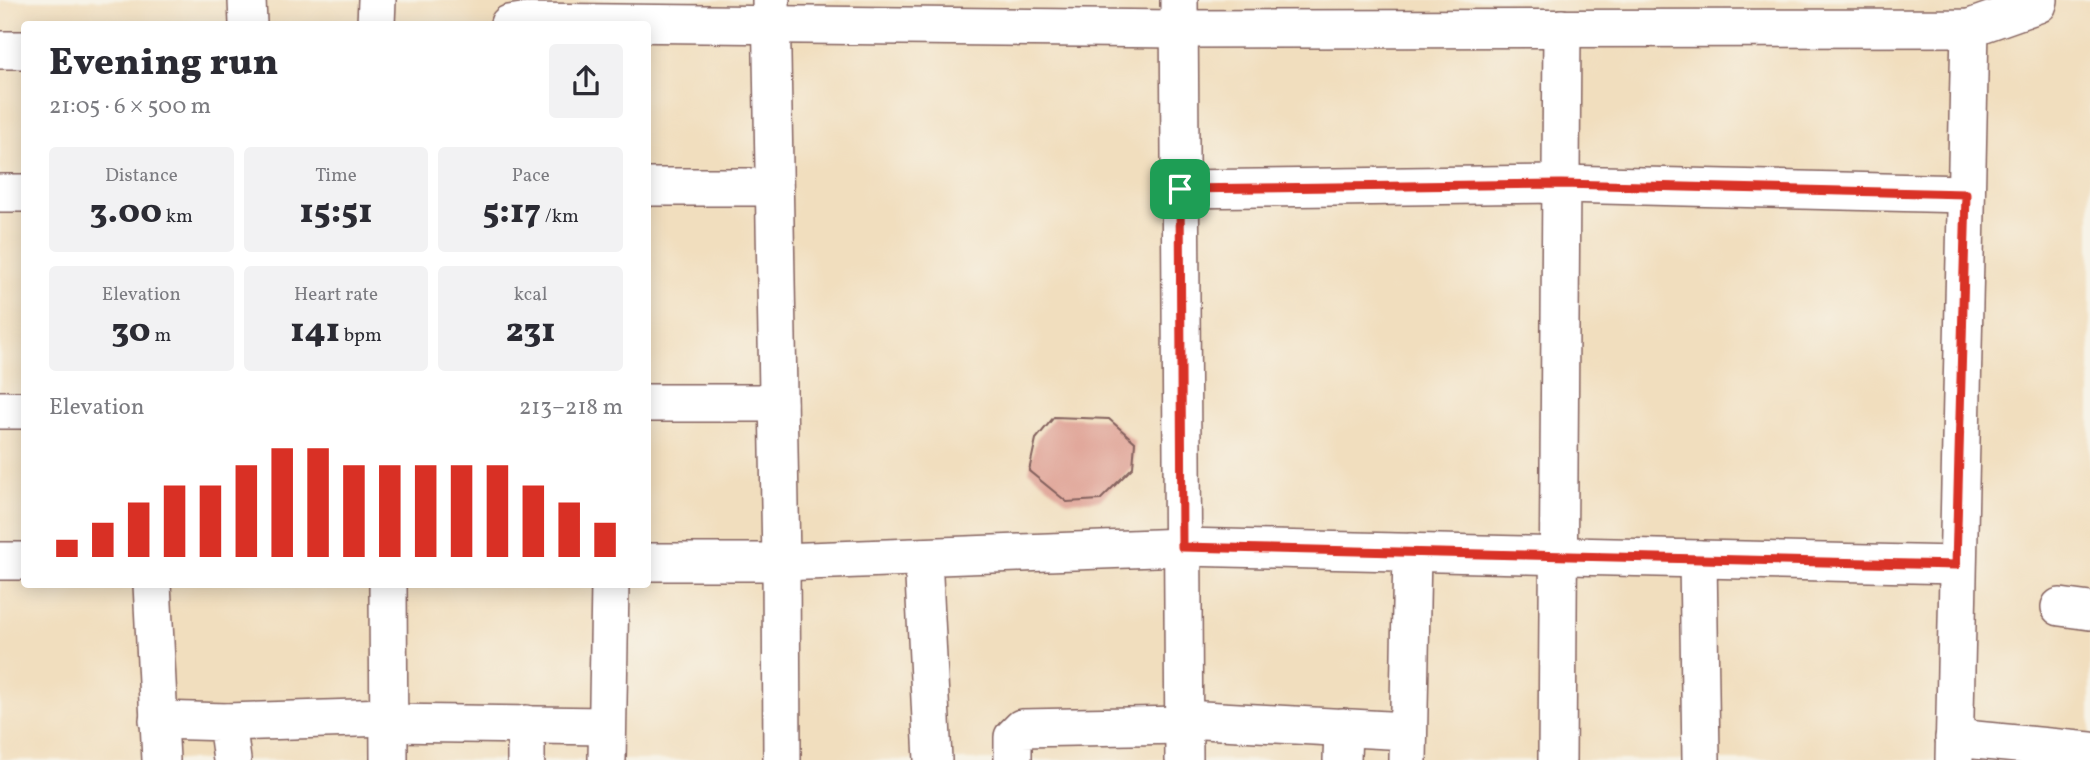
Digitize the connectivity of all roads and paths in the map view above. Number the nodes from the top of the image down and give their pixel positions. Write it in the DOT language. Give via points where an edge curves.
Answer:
graph roads {
  1 [pos="247,0"];
  2 [pos="377,0"];
  3 [pos="2039,0"];
  4 [pos="771,11"];
  5 [pos="1057,13"];
  6 [pos="1179,14"];
  7 [pos="1432,14"];
  8 [pos="1755,14"];
  9 [pos="518,15"];
  10 [pos="1579,19"];
  11 [pos="248,21"];
  12 [pos="376,21"];
  13 [pos="1970,28"];
  14 [pos="0,50"];
  15 [pos="21,50"];
  16 [pos="1561,184"];
  17 [pos="651,187"];
  18 [pos="774,187"];
  19 [pos="1180,189"];
  20 [pos="0,193"];
  21 [pos="21,193"];
  22 [pos="1966,194"];
  23 [pos="651,403"];
  24 [pos="778,403"];
  25 [pos="0,410"];
  26 [pos="21,410"];
  27 [pos="1182,547"];
  28 [pos="1412,552"];
  29 [pos="1560,556"];
  30 [pos="923,557"];
  31 [pos="1698,559"];
  32 [pos="0,561"];
  33 [pos="21,561"];
  34 [pos="651,562"];
  35 [pos="782,562"];
  36 [pos="1956,565"];
  37 [pos="152,588"];
  38 [pos="388,588"];
  39 [pos="610,588"];
  40 [pos="158,720"];
  41 [pos="388,720"];
  42 [pos="227,722"];
  43 [pos="526,724"];
  44 [pos="1184,734"];
  45 [pos="606,743"];
  46 [pos="1342,743"];
  47 [pos="1408,746"];
  48 [pos="1954,749"];
  49 [pos="2090,751"];
  50 [pos="161,760"];
  51 [pos="232,760"];
  52 [pos="389,760"];
  53 [pos="526,760"];
  54 [pos="782,760"];
  55 [pos="933,760"];
  56 [pos="1013,760"];
  57 [pos="1557,760"];
  58 [pos="1701,760"];
  1 -- 11 [label="street"];
  2 -- 12 [label="street"];
  3 -- 13 [label="street"];
  4 -- 5 [label="street"];
  4 -- 9 [label="street"];
  4 -- 18 [label="street"];
  5 -- 6 [label="street"];
  6 -- 7 [label="street"];
  6 -- 19 [label="street"];
  7 -- 10 [label="street"];
  8 -- 10 [label="street"];
  8 -- 13 [label="street"];
  10 -- 16 [label="street"];
  13 -- 22 [label="street"];
  14 -- 15 [label="street"];
  16 -- 19 [label="street"];
  16 -- 22 [label="street"];
  16 -- 29 [label="street"];
  17 -- 18 [label="street"];
  18 -- 24 [label="street"];
  19 -- 27 [label="street"];
  20 -- 21 [label="street"];
  22 -- 36 [label="street"];
  23 -- 24 [label="street"];
  24 -- 35 [label="street"];
  25 -- 26 [label="street"];
  27 -- 28 [label="street"];
  27 -- 30 [label="street"];
  27 -- 44 [label="street"];
  28 -- 29 [label="street"];
  28 -- 47 [label="street"];
  29 -- 31 [label="street"];
  29 -- 57 [label="street"];
  30 -- 35 [label="street"];
  30 -- 55 [label="street"];
  31 -- 36 [label="street"];
  31 -- 58 [label="street"];
  32 -- 33 [label="street"];
  34 -- 35 [label="street"];
  35 -- 54 [label="street"];
  36 -- 48 [label="street"];
  37 -- 40 [label="street"];
  38 -- 41 [label="street"];
  39 -- 45 [label="street"];
  40 -- 42 [label="street"];
  40 -- 50 [label="street"];
  41 -- 42 [label="street"];
  41 -- 43 [label="street"];
  41 -- 52 [label="street"];
  42 -- 51 [label="street"];
  43 -- 45 [label="street"];
  43 -- 53 [label="street"];
  44 -- 46 [label="street"];
  44 -- 56 [label="street" via="1023,728 1013,737"];
  46 -- 47 [label="street"];
  48 -- 49 [label="street"];
}
